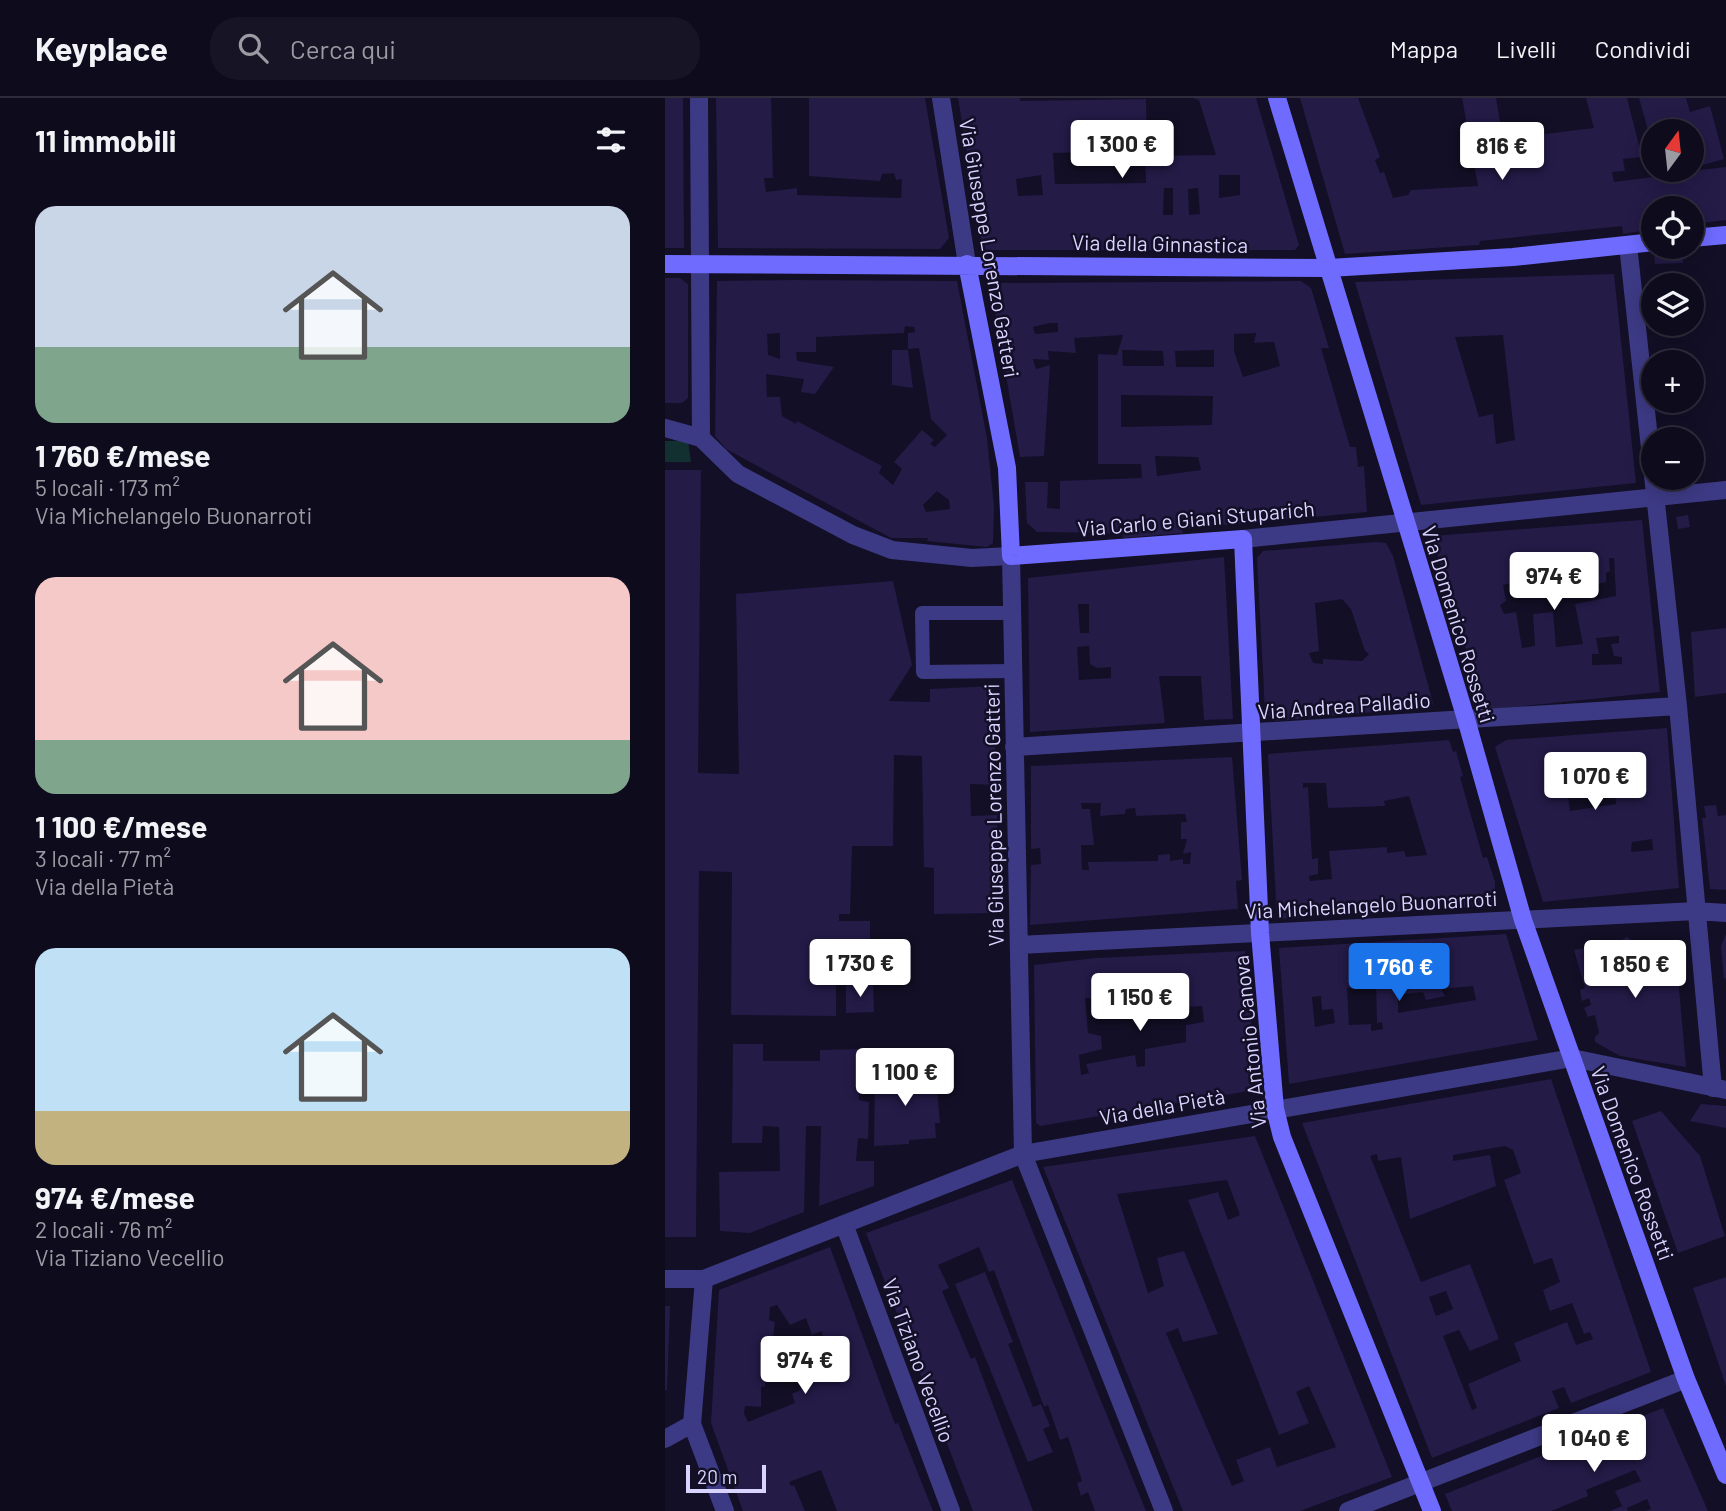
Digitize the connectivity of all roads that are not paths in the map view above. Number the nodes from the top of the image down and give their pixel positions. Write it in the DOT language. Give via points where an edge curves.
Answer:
graph roads {
  1 [pos="699,98"];
  2 [pos="941,98"];
  3 [pos="1277,98"];
  4 [pos="1726,235"];
  5 [pos="1704,237"];
  6 [pos="1641,244"];
  7 [pos="1628,245"];
  8 [pos="665,264"];
  9 [pos="699,264"];
  10 [pos="967,264"];
  11 [pos="1329,268"];
  12 [pos="665,428"];
  13 [pos="701,438"];
  14 [pos="1726,490"];
  15 [pos="1656,496"];
  16 [pos="1403,522"];
  17 [pos="1243,539"];
  18 [pos="1011,556"];
  19 [pos="1012,613"];
  20 [pos="1013,671"];
  21 [pos="1678,705"];
  22 [pos="1466,719"];
  23 [pos="1251,734"];
  24 [pos="1014,747"];
  25 [pos="1696,911"];
  26 [pos="1726,913"];
  27 [pos="1523,920"];
  28 [pos="1260,933"];
  29 [pos="1019,945"];
  30 [pos="1571,1058"];
  31 [pos="1719,1089"];
  32 [pos="1275,1109"];
  33 [pos="1023,1154"];
  34 [pos="844,1224"];
  35 [pos="665,1279"];
  36 [pos="703,1279"];
  37 [pos="1686,1380"];
  38 [pos="692,1424"];
  39 [pos="665,1439"];
  40 [pos="1726,1475"];
  41 [pos="1421,1484"];
  42 [pos="725,1511"];
  43 [pos="951,1511"];
  44 [pos="1164,1511"];
  45 [pos="1348,1511"];
  46 [pos="1431,1511"];
  1 -- 9 [label="street"];
  2 -- 10 [label="street, Via Giuseppe Lorenzo Gatteri"];
  3 -- 11 [label="main road, Via Domenico Rossetti"];
  4 -- 5 [label="main road"];
  6 -- 7 [label="main road, Via della Ginnastica"];
  7 -- 11 [label="main road, Via della Ginnastica"];
  7 -- 15 [label="street"];
  8 -- 9 [label="main road, Via della Ginnastica"];
  9 -- 10 [label="main road, Via della Ginnastica"];
  9 -- 13 [label="street"];
  10 -- 11 [label="main road, Via della Ginnastica"];
  10 -- 18 [label="main road, Via Giuseppe Lorenzo Gatteri" via="1007,468"];
  11 -- 16 [label="main road, Via Domenico Rossetti"];
  12 -- 13 [label="street"];
  13 -- 18 [label="street, Via Carlo e Giani Stuparich" via="738,474 853,535 892,550 958,557"];
  14 -- 15 [label="street, Via Carlo e Giani Stuparich"];
  15 -- 16 [label="street, Via Carlo e Giani Stuparich"];
  15 -- 21 [label="street"];
  16 -- 17 [label="street, Via Carlo e Giani Stuparich"];
  16 -- 22 [label="main road, Via Domenico Rossetti"];
  17 -- 18 [label="main road, Via Carlo e Giani Stuparich"];
  17 -- 23 [label="main road, Via Antonio Canova"];
  18 -- 19 [label="street, Via Giuseppe Lorenzo Gatteri"];
  19 -- 20 [label="street, Via Giuseppe Lorenzo Gatteri"];
  19 -- 20 [label="lane" via="922,613 923,673"];
  20 -- 24 [label="street, Via Giuseppe Lorenzo Gatteri"];
  21 -- 22 [label="street, Via Andrea Palladio"];
  21 -- 25 [label="street"];
  22 -- 23 [label="street, Via Andrea Palladio"];
  22 -- 27 [label="main road, Via Domenico Rossetti"];
  23 -- 24 [label="street, Via Andrea Palladio"];
  23 -- 28 [label="main road, Via Antonio Canova"];
  24 -- 29 [label="street, Via Giuseppe Lorenzo Gatteri"];
  25 -- 26 [label="street, Via Michelangelo Buonarroti"];
  25 -- 27 [label="street, Via Michelangelo Buonarroti"];
  25 -- 31 [label="street"];
  27 -- 28 [label="street, Via Michelangelo Buonarroti"];
  27 -- 30 [label="main road, Via Domenico Rossetti"];
  28 -- 29 [label="street, Via Michelangelo Buonarroti"];
  28 -- 32 [label="main road, Via Antonio Canova"];
  29 -- 33 [label="street, Via Giuseppe Lorenzo Gatteri"];
  30 -- 31 [label="street, Via della Pietà"];
  30 -- 32 [label="street, Via della Pietà"];
  30 -- 37 [label="main road, Via Domenico Rossetti"];
  32 -- 33 [label="street, Via della Pietà"];
  32 -- 41 [label="main road, Via Antonio Canova"];
  33 -- 34 [label="street, Via della Pietà"];
  33 -- 44 [label="street, Via Giuseppe Lorenzo Gatteri"];
  34 -- 36 [label="street, Via della Pietà"];
  34 -- 43 [label="street, Via Tiziano Vecellio"];
  35 -- 36 [label="street, Via della Pietà"];
  36 -- 38 [label="street"];
  37 -- 40 [label="main road, Via Domenico Rossetti"];
  37 -- 41 [label="street"];
  38 -- 39 [label="street"];
  38 -- 42 [label="street"];
  41 -- 45 [label="street"];
  41 -- 46 [label="main road, Via Antonio Canova"];
}
